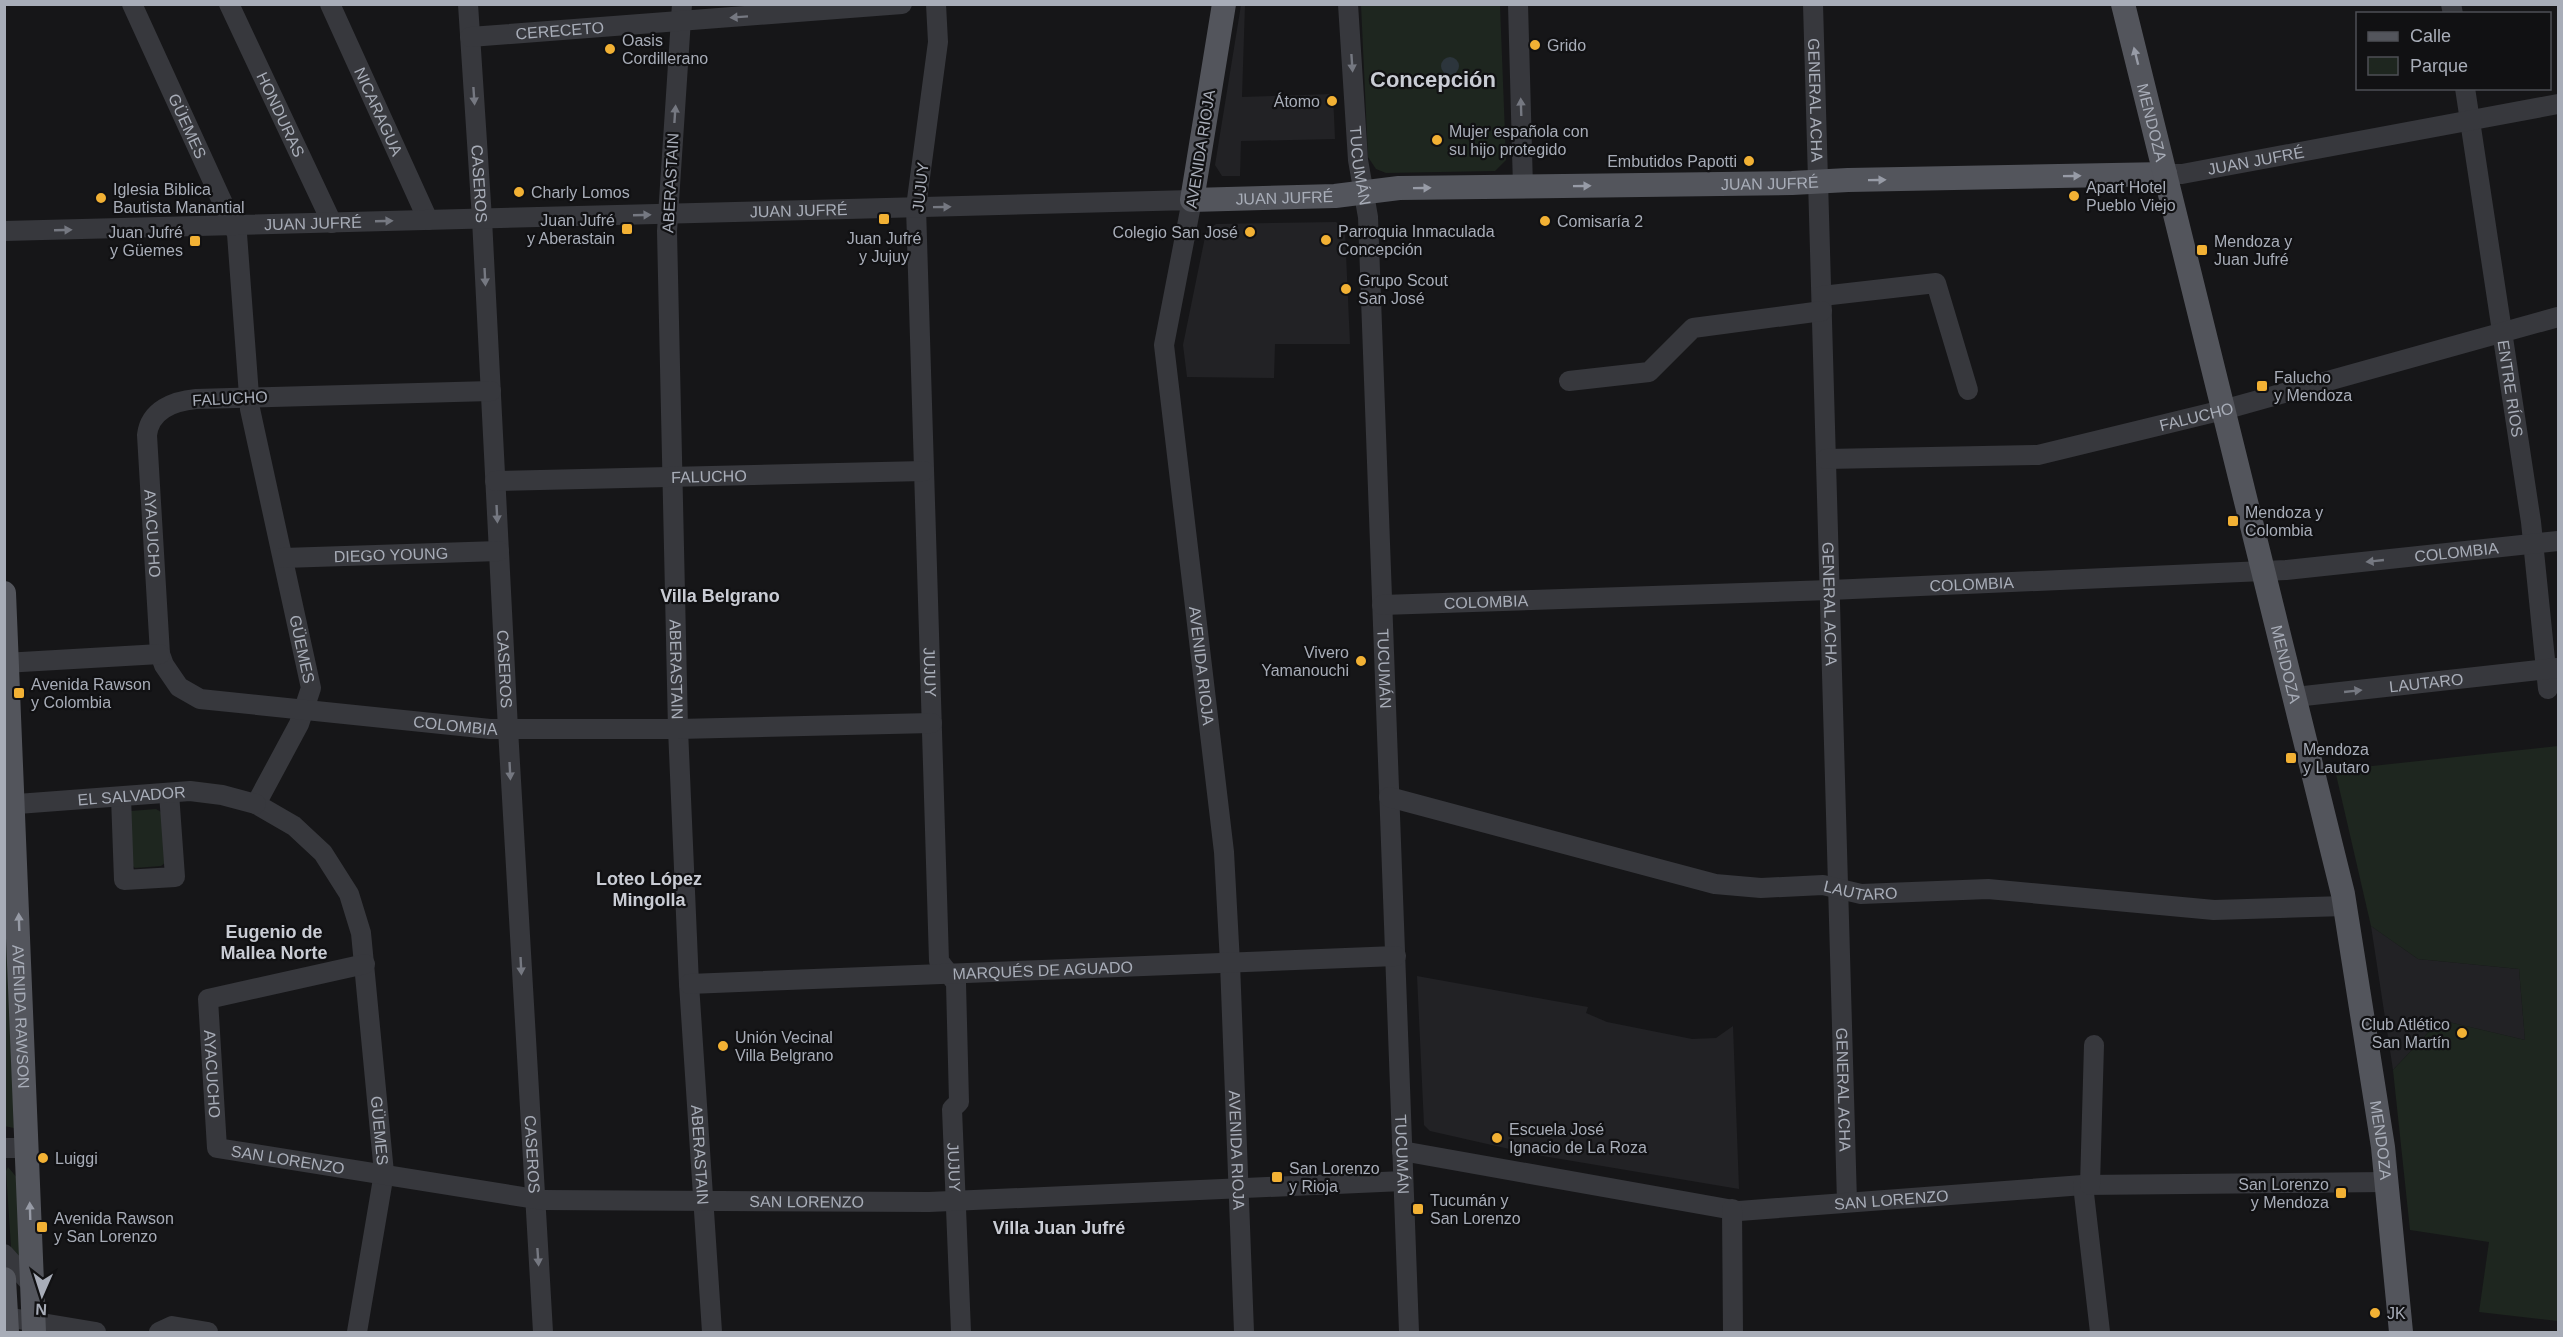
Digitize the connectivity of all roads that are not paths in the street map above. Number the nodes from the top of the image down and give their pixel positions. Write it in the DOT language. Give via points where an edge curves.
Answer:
graph roads {
  1 [pos="132,4"];
  2 [pos="229,4"];
  3 [pos="330,4"];
  4 [pos="468,4"];
  5 [pos="902,4"];
  6 [pos="936,4"];
  7 [pos="1224,4"];
  8 [pos="1348,4"];
  9 [pos="1518,4"];
  10 [pos="1813,4"];
  11 [pos="2123,4"];
  12 [pos="682,13"];
  13 [pos="470,37"];
  14 [pos="2465,90"];
  15 [pos="2559,104"];
  16 [pos="2471,120"];
  17 [pos="2165,174"];
  18 [pos="1819,182"];
  19 [pos="1523,187"];
  20 [pos="1364,193"];
  21 [pos="1192,200"];
  22 [pos="916,207"];
  23 [pos="668,214"];
  24 [pos="482,219"];
  25 [pos="428,220"];
  26 [pos="332,223"];
  27 [pos="234,225"];
  28 [pos="4,231"];
  29 [pos="1822,303"];
  30 [pos="2559,316"];
  31 [pos="2504,332"];
  32 [pos="1569,381"];
  33 [pos="1968,390"];
  34 [pos="491,391"];
  35 [pos="249,396"];
  36 [pos="2223,410"];
  37 [pos="154,417"];
  38 [pos="1827,459"];
  39 [pos="924,471"];
  40 [pos="673,477"];
  41 [pos="495,481"];
  42 [pos="2559,541"];
  43 [pos="2533,544"];
  44 [pos="499,551"];
  45 [pos="283,558"];
  46 [pos="2263,572"];
  47 [pos="1830,590"];
  48 [pos="4,593"];
  49 [pos="1382,605"];
  50 [pos="160,654"];
  51 [pos="6,663"];
  52 [pos="2552,668"];
  53 [pos="2548,689"];
  54 [pos="2295,697"];
  55 [pos="304,708"];
  56 [pos="932,723"];
  57 [pos="508,729"];
  58 [pos="678,729"];
  59 [pos="169,793"];
  60 [pos="121,796"];
  61 [pos="1389,797"];
  62 [pos="256,804"];
  63 [pos="9,805"];
  64 [pos="1839,889"];
  65 [pos="2345,906"];
  66 [pos="1396,956"];
  67 [pos="1230,963"];
  68 [pos="365,964"];
  69 [pos="949,975"];
  70 [pos="689,984"];
  71 [pos="2094,1045"];
  72 [pos="16,1148"];
  73 [pos="217,1148"];
  74 [pos="1402,1151"];
  75 [pos="383,1174"];
  76 [pos="1403,1181"];
  77 [pos="2387,1182"];
  78 [pos="2087,1185"];
  79 [pos="1239,1188"];
  80 [pos="534,1198"];
  81 [pos="702,1199"];
  82 [pos="956,1200"];
  83 [pos="1847,1202"];
  84 [pos="1732,1209"];
  85 [pos="4,1254"];
  86 [pos="4,1279"];
  87 [pos="32,1285"];
  88 [pos="7,1325"];
  89 [pos="34,1327"];
  90 [pos="96,1332"];
  91 [pos="159,1332"];
  92 [pos="208,1332"];
  93 [pos="357,1332"];
  94 [pos="543,1332"];
  95 [pos="712,1332"];
  96 [pos="962,1332"];
  97 [pos="1244,1332"];
  98 [pos="1409,1332"];
  99 [pos="1733,1332"];
  100 [pos="2100,1332"];
  101 [pos="2401,1332"];
  1 -- 27 [label="street, GÜEMES"];
  2 -- 26 [label="street, HONDURAS"];
  3 -- 25 [label="street, NICARAGUA"];
  4 -- 13 [label="street, CASEROS"];
  5 -- 12 [label="street, CERECETO, one-way"];
  6 -- 22 [label="street, JUJUY" via="938,42"];
  7 -- 21 [label="main road, AVENIDA RIOJA"];
  8 -- 20 [label="street, TUCUMÁN, one-way" via="1358,160"];
  19 -- 9 [label="street, one-way"];
  10 -- 18 [label="street, GENERAL ACHA"];
  17 -- 11 [label="main road, MENDOZA, one-way"];
  12 -- 13 [label="street, CERECETO"];
  23 -- 12 [label="street, ABERASTAIN, one-way"];
  13 -- 24 [label="street, CASEROS, one-way"];
  14 -- 16 [label="street, ENTRE RÍOS"];
  15 -- 16 [label="street, JUAN JUFRÉ"];
  16 -- 17 [label="street, JUAN JUFRÉ"];
  16 -- 31 [label="street, ENTRE RÍOS"];
  18 -- 17 [label="main road, JUAN JUFRÉ, one-way"];
  17 -- 36 [label="main road, MENDOZA"];
  19 -- 18 [label="main road, JUAN JUFRÉ, one-way"];
  18 -- 29 [label="street, GENERAL ACHA"];
  20 -- 19 [label="main road, JUAN JUFRÉ, one-way" via="1399,188"];
  20 -- 21 [label="main road, JUAN JUFRÉ"];
  20 -- 49 [label="street, TUCUMÁN"];
  22 -- 21 [label="street, JUAN JUFRÉ, one-way"];
  21 -- 67 [label="street, AVENIDA RIOJA" via="1164,345 1224,852"];
  22 -- 23 [label="street, JUAN JUFRÉ"];
  22 -- 39 [label="street, JUJUY"];
  24 -- 23 [label="street, JUAN JUFRÉ, one-way"];
  23 -- 40 [label="street, ABERASTAIN"];
  24 -- 25 [label="street, JUAN JUFRÉ"];
  24 -- 34 [label="street, CASEROS, one-way"];
  26 -- 25 [label="street, JUAN JUFRÉ, one-way"];
  26 -- 27 [label="street, JUAN JUFRÉ"];
  28 -- 27 [label="street, JUAN JUFRÉ, one-way"];
  27 -- 35 [label="street, GÜEMES"];
  29 -- 32 [label="street" via="1693,328 1649,372"];
  29 -- 33 [label="street" via="1936,283"];
  29 -- 38 [label="street, GENERAL ACHA"];
  30 -- 31 [label="street, FALUCHO"];
  31 -- 36 [label="street, FALUCHO"];
  31 -- 43 [label="street, ENTRE RÍOS"];
  34 -- 35 [label="street, FALUCHO"];
  34 -- 41 [label="street, CASEROS"];
  35 -- 37 [label="street, FALUCHO" via="185,400"];
  35 -- 45 [label="street, GÜEMES"];
  36 -- 38 [label="street, FALUCHO" via="2038,454"];
  36 -- 46 [label="main road, MENDOZA"];
  37 -- 50 [label="street, AYACUCHO" via="147,435"];
  38 -- 47 [label="street, GENERAL ACHA"];
  39 -- 40 [label="street, FALUCHO"];
  39 -- 56 [label="street, JUJUY"];
  40 -- 41 [label="street, FALUCHO"];
  40 -- 58 [label="street, ABERASTAIN"];
  41 -- 44 [label="street, CASEROS, one-way"];
  42 -- 43 [label="street, COLOMBIA"];
  43 -- 46 [label="street, COLOMBIA, one-way"];
  43 -- 52 [label="street, ENTRE RÍOS"];
  44 -- 45 [label="street, DIEGO YOUNG"];
  44 -- 57 [label="street, CASEROS"];
  45 -- 55 [label="street, GÜEMES" via="311,688"];
  46 -- 47 [label="street, COLOMBIA"];
  46 -- 54 [label="main road, MENDOZA"];
  47 -- 49 [label="street, COLOMBIA"];
  47 -- 64 [label="street, GENERAL ACHA"];
  48 -- 51 [label="main road, AVENIDA RAWSON"];
  49 -- 61 [label="street, TUCUMÁN"];
  50 -- 51 [label="street"];
  50 -- 55 [label="street, COLOMBIA" via="179,687 195,697"];
  51 -- 63 [label="main road, AVENIDA RAWSON"];
  52 -- 53 [label="street, ENTRE RÍOS"];
  54 -- 52 [label="street, LAUTARO, one-way"];
  54 -- 65 [label="main road, MENDOZA"];
  55 -- 57 [label="street, COLOMBIA"];
  55 -- 62 [label="street, GÜEMES"];
  56 -- 58 [label="street, COLOMBIA"];
  56 -- 69 [label="street, JUJUY" via="939,961"];
  57 -- 58 [label="street, COLOMBIA"];
  57 -- 80 [label="street, CASEROS, one-way"];
  58 -- 70 [label="street, ABERASTAIN"];
  59 -- 60 [label="street, EL SALVADOR"];
  59 -- 60 [label="street" via="176,877 124,880"];
  59 -- 62 [label="street, EL SALVADOR" via="210,793"];
  60 -- 63 [label="street, EL SALVADOR"];
  61 -- 64 [label="street, LAUTARO" via="1715,884 1761,888 1823,885"];
  61 -- 66 [label="street, TUCUMÁN"];
  62 -- 68 [label="street, GÜEMES" via="301,831 331,864 356,911"];
  72 -- 63 [label="main road, AVENIDA RAWSON, one-way"];
  64 -- 65 [label="street, LAUTARO" via="1861,894 1988,889 2214,910"];
  64 -- 83 [label="street, GENERAL ACHA"];
  65 -- 77 [label="main road, MENDOZA"];
  66 -- 67 [label="street, MARQUÉS DE AGUADO"];
  66 -- 74 [label="street, TUCUMÁN"];
  67 -- 69 [label="street, MARQUÉS DE AGUADO"];
  67 -- 79 [label="street, AVENIDA RIOJA"];
  68 -- 73 [label="street, AYACUCHO" via="208,999"];
  68 -- 75 [label="street, GÜEMES"];
  69 -- 70 [label="street, MARQUÉS DE AGUADO"];
  69 -- 82 [label="street, JUJUY" via="956,983 959,1102 952,1109"];
  70 -- 81 [label="street, ABERASTAIN"];
  71 -- 78 [label="street"];
  87 -- 72 [label="main road, AVENIDA RAWSON, one-way"];
  73 -- 75 [label="street, SAN LORENZO"];
  74 -- 76 [label="street, TUCUMÁN"];
  74 -- 84 [label="street, SAN LORENZO"];
  75 -- 80 [label="street, SAN LORENZO"];
  75 -- 93 [label="street, GÜEMES"];
  76 -- 79 [label="street, SAN LORENZO"];
  76 -- 98 [label="street, TUCUMÁN"];
  77 -- 78 [label="street, SAN LORENZO"];
  77 -- 101 [label="main road, MENDOZA"];
  78 -- 83 [label="street, SAN LORENZO"];
  78 -- 100 [label="street"];
  79 -- 82 [label="street, SAN LORENZO"];
  79 -- 97 [label="street, AVENIDA RIOJA"];
  80 -- 81 [label="street, SAN LORENZO"];
  80 -- 94 [label="street, CASEROS, one-way"];
  81 -- 82 [label="street, SAN LORENZO"];
  81 -- 95 [label="street, ABERASTAIN"];
  82 -- 96 [label="street, JUJUY"];
  83 -- 84 [label="street, SAN LORENZO"];
  84 -- 99 [label="street"];
  85 -- 87 [label="street"];
  86 -- 88 [label="main road"];
  87 -- 89 [label="main road, AVENIDA RAWSON"];
  88 -- 89 [label="street"];
  89 -- 90 [label="street"];
  91 -- 92 [label="street" via="172,1326"];
}
